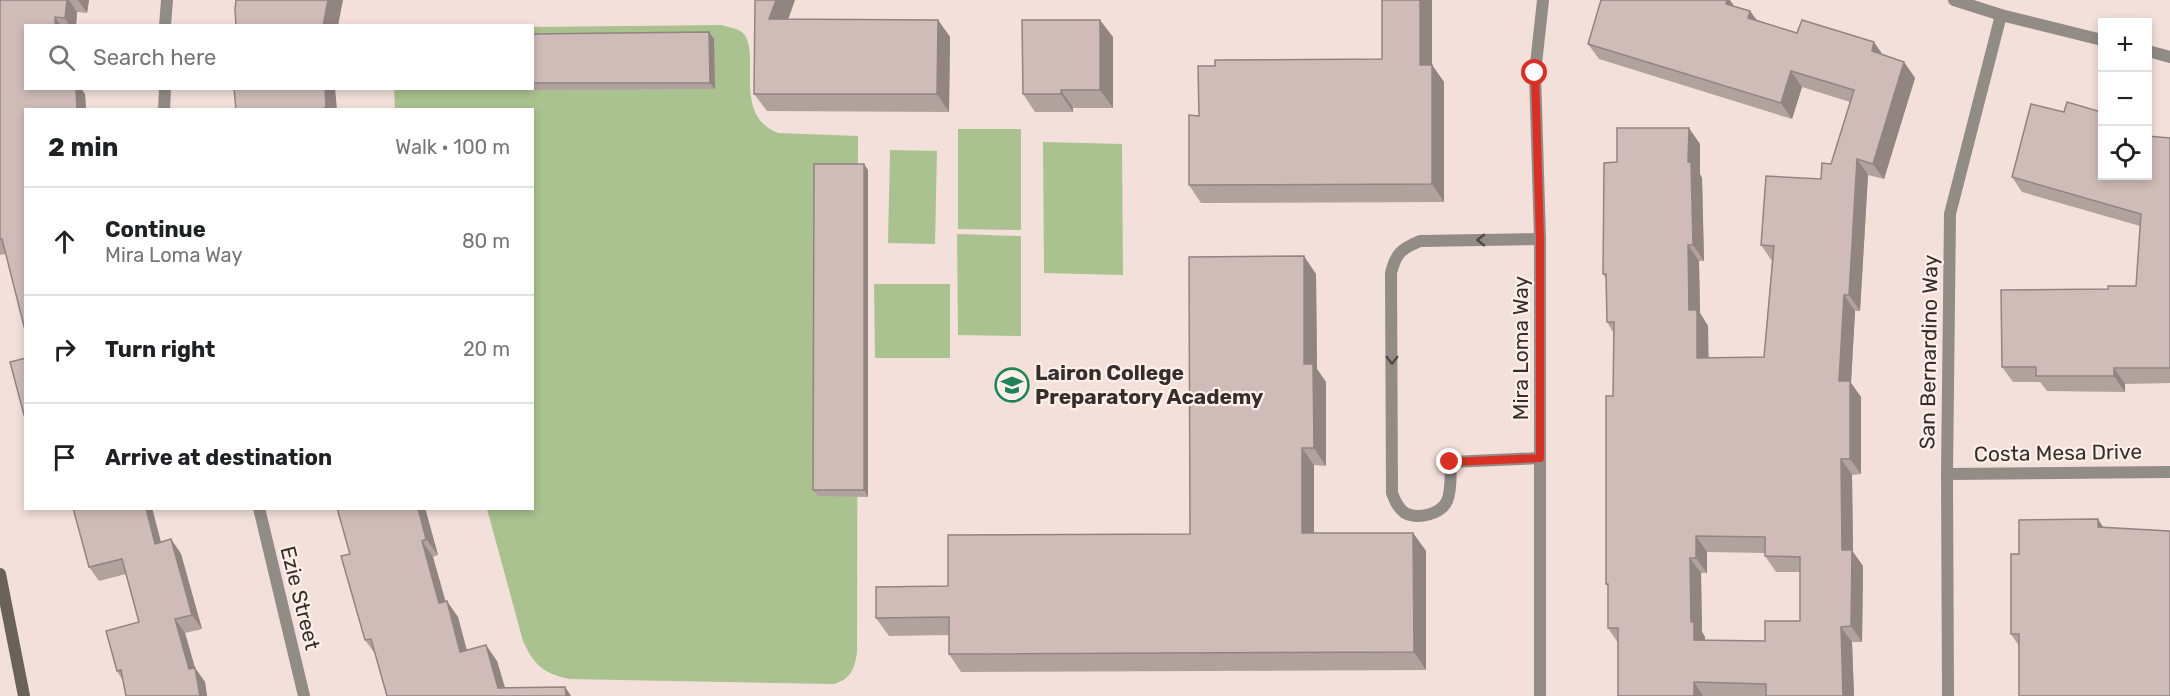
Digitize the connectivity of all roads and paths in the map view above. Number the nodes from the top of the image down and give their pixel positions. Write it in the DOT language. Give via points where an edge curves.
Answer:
graph roads {
  1 [pos="167,0"];
  2 [pos="1543,0"];
  3 [pos="1954,0"];
  4 [pos="2001,15"];
  5 [pos="165,24"];
  6 [pos="2098,39"];
  7 [pos="2152,52"];
  8 [pos="2170,57"];
  9 [pos="165,90"];
  10 [pos="164,108"];
  11 [pos="1540,240"];
  12 [pos="1540,458"];
  13 [pos="2170,472"];
  14 [pos="1947,474"];
  15 [pos="259,510"];
  16 [pos="0,574"];
  17 [pos="24,696"];
  18 [pos="304,696"];
  19 [pos="1540,696"];
  20 [pos="1948,696"];
  1 -- 5 [label="street"];
  2 -- 11 [label="street, Mira Loma Way" via="1535,73"];
  3 -- 4 [label="street"];
  4 -- 6 [label="street"];
  4 -- 14 [label="street, San Bernardino Way" via="1950,214"];
  7 -- 8 [label="street"];
  9 -- 10 [label="street"];
  11 -- 12 [label="street, Mira Loma Way"];
  11 -- 12 [label="street, one-way" via="1420,241 1404,247 1395,258 1391,273 1392,493 1406,514 1421,516 1437,512 1447,501 1450,462"];
  12 -- 19 [label="street, Mira Loma Way"];
  13 -- 14 [label="street, Costa Mesa Drive"];
  14 -- 20 [label="street, San Bernardino Way"];
  15 -- 18 [label="street, Ezie Street"];
  16 -- 17 [label="street"];
}
